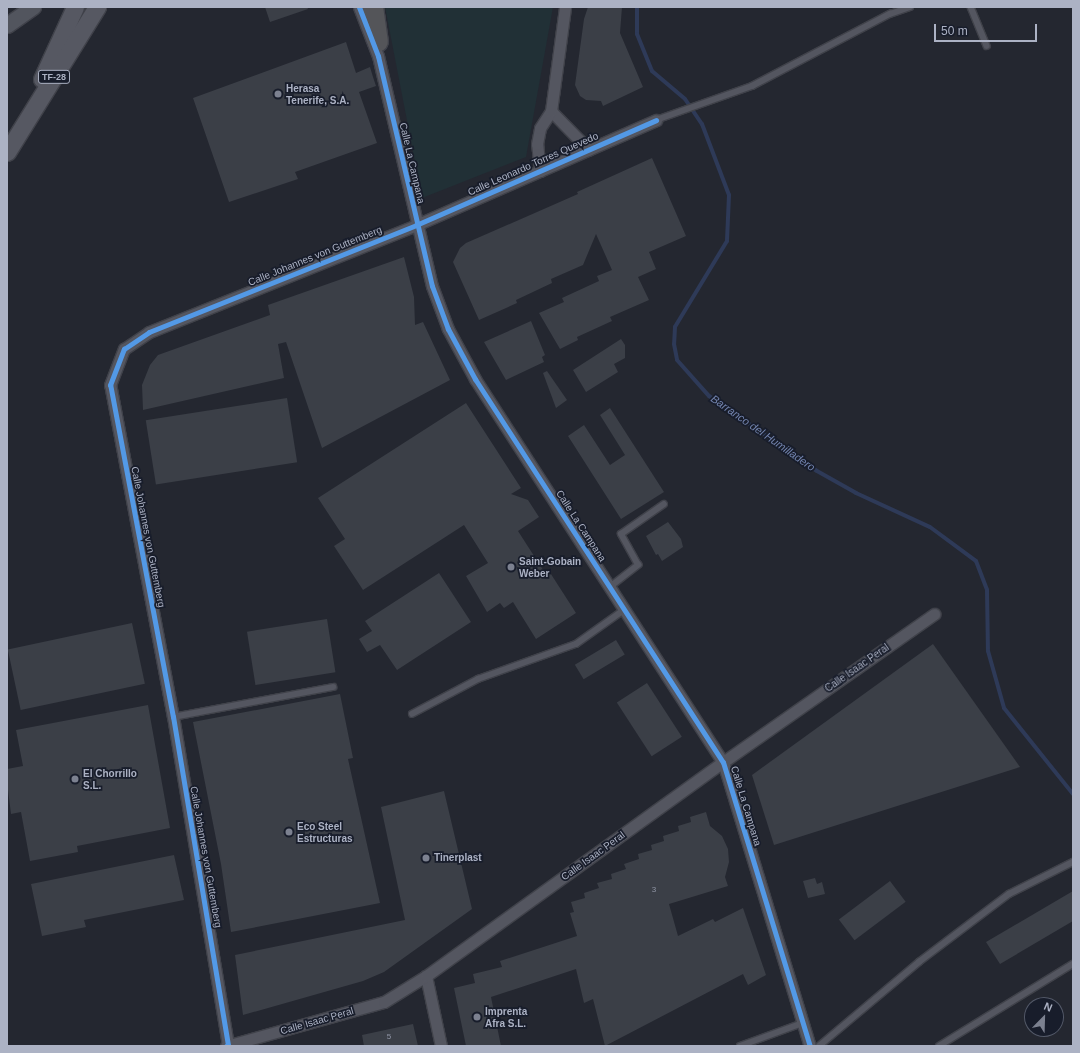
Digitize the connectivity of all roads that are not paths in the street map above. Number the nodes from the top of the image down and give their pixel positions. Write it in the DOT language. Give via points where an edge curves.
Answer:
graph roads {
  1 [pos="28,7"];
  2 [pos="32,7"];
  3 [pos="98,7"];
  4 [pos="359,7"];
  5 [pos="366,7"];
  6 [pos="373,7"];
  7 [pos="565,7"];
  8 [pos="910,7"];
  9 [pos="971,7"];
  10 [pos="74,8"];
  11 [pos="10,22"];
  12 [pos="987,46"];
  13 [pos="378,49"];
  14 [pos="551,111"];
  15 [pos="656,120"];
  16 [pos="589,150"];
  17 [pos="8,154"];
  18 [pos="540,171"];
  19 [pos="416,225"];
  20 [pos="664,504"];
  21 [pos="610,587"];
  22 [pos="624,610"];
  23 [pos="934,614"];
  24 [pos="333,687"];
  25 [pos="412,714"];
  26 [pos="173,717"];
  27 [pos="723,762"];
  28 [pos="1073,862"];
  29 [pos="1073,964"];
  30 [pos="426,976"];
  31 [pos="803,1023"];
  32 [pos="227,1046"];
  33 [pos="440,1046"];
  34 [pos="740,1046"];
  35 [pos="810,1046"];
  36 [pos="819,1046"];
  37 [pos="939,1046"];
  1 -- 11 [label="main road"];
  2 -- 11 [label="main road"];
  3 -- 17 [label="main road, TF-28"];
  4 -- 13 [label="street, Calle La Campana"];
  5 -- 13 [label="street, Calle La Campana"];
  6 -- 13 [label="highway"];
  7 -- 14 [label="street"];
  8 -- 15 [label="lane" via="890,14 752,86"];
  9 -- 12 [label="lane"];
  10 -- 17 [label="main road, TF-28"];
  13 -- 19 [label="street, Calle La Campana"];
  14 -- 16 [label="street"];
  14 -- 18 [label="street" via="540,128 537,144"];
  15 -- 16 [label="street, Calle Leonardo Torres Quevedo"];
  16 -- 18 [label="street, Calle Leonardo Torres Quevedo"];
  18 -- 19 [label="street, Calle Leonardo Torres Quevedo"];
  19 -- 21 [label="street, Calle La Campana" via="432,286 448,329 475,379"];
  19 -- 26 [label="street, Calle Johannes von Guttemberg" via="149,332 124,349 110,385"];
  20 -- 21 [label="lane" via="621,534 638,565"];
  21 -- 22 [label="street, Calle La Campana"];
  22 -- 25 [label="lane" via="576,644 478,679"];
  22 -- 27 [label="street, Calle La Campana"];
  23 -- 27 [label="street, Calle Isaac Peral"];
  24 -- 26 [label="lane"];
  26 -- 32 [label="street, Calle Johannes von Guttemberg"];
  27 -- 30 [label="street, Calle Isaac Peral"];
  27 -- 31 [label="street, Calle La Campana"];
  28 -- 36 [label="lane" via="1009,894 919,962"];
  29 -- 37 [label="lane"];
  30 -- 32 [label="street, Calle Isaac Peral" via="384,1002"];
  30 -- 33 [label="street"];
  31 -- 34 [label="lane"];
  31 -- 35 [label="street, Calle La Campana"];
}
